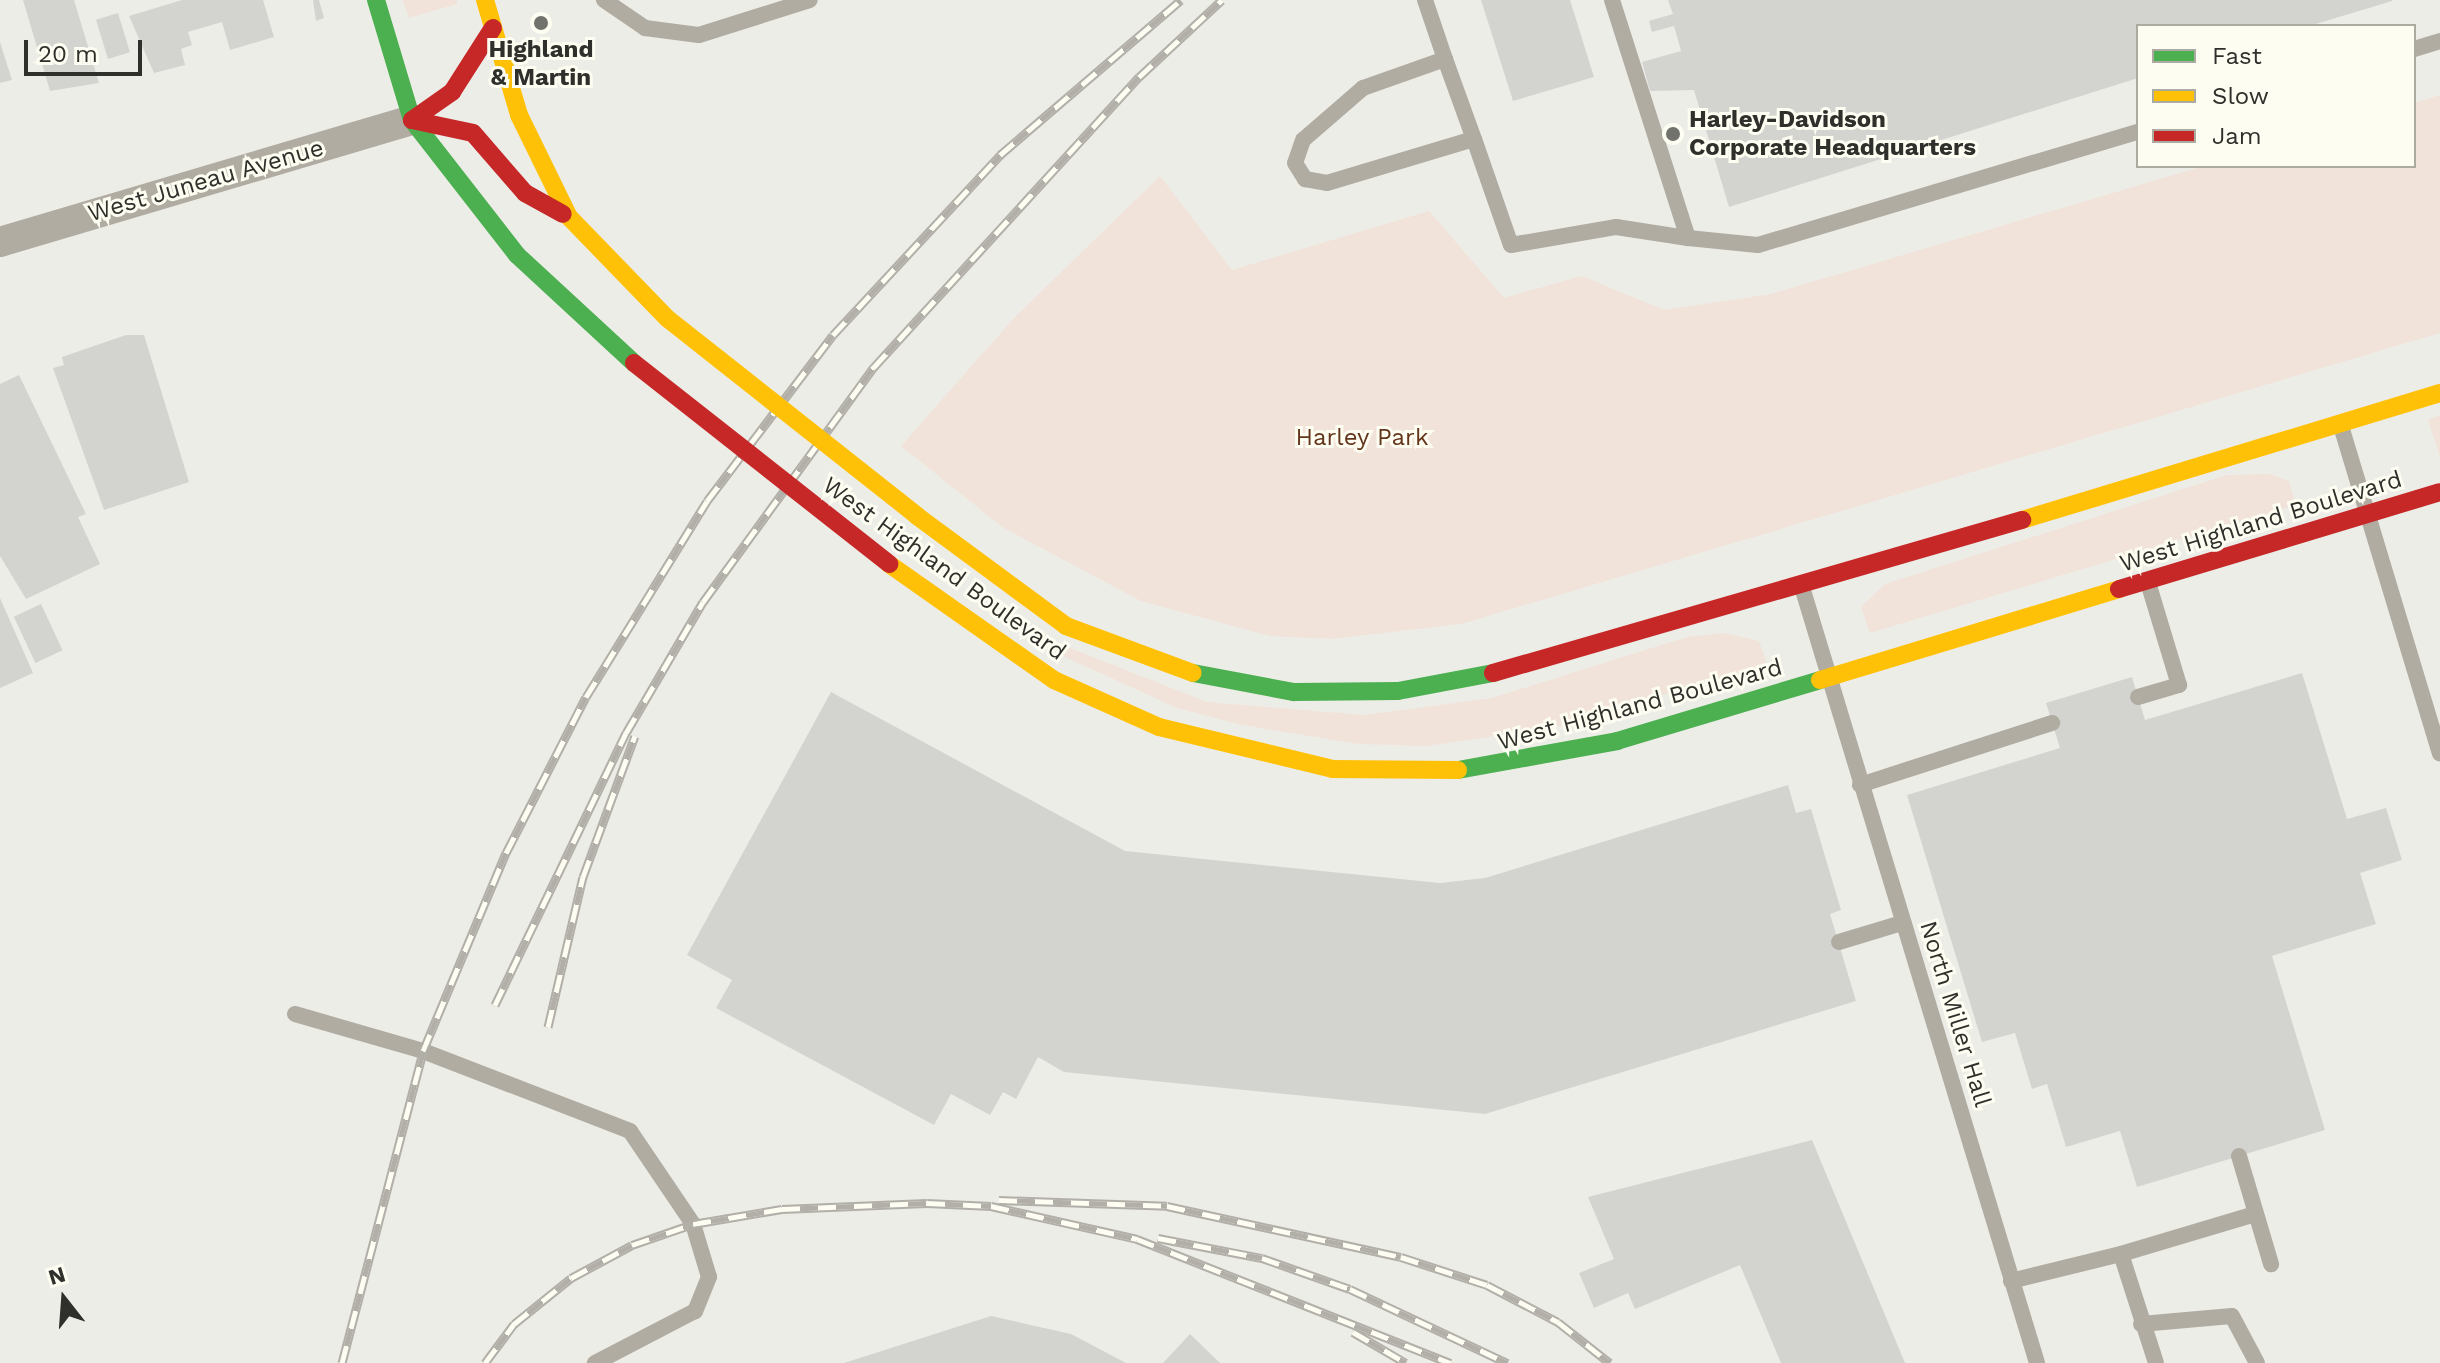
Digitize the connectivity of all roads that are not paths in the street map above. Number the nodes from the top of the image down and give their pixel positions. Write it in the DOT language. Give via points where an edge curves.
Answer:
graph roads {
  1 [pos="376,0"];
  2 [pos="485,0"];
  3 [pos="604,0"];
  4 [pos="810,0"];
  5 [pos="1425,0"];
  6 [pos="1612,0"];
  7 [pos="493,28"];
  8 [pos="2440,41"];
  9 [pos="2416,48"];
  10 [pos="1445,59"];
  11 [pos="412,120"];
  12 [pos="2136,133"];
  13 [pos="1474,139"];
  14 [pos="569,217"];
  15 [pos="1688,238"];
  16 [pos="0,242"];
  17 [pos="2440,393"];
  18 [pos="2340,423"];
  19 [pos="2440,492"];
  20 [pos="2368,515"];
  21 [pos="2147,582"];
  22 [pos="1802,587"];
  23 [pos="1828,680"];
  24 [pos="2138,697"];
  25 [pos="2052,723"];
  26 [pos="2440,753"];
  27 [pos="1860,785"];
  28 [pos="1902,923"];
  29 [pos="1839,942"];
  30 [pos="295,1014"];
  31 [pos="2239,1156"];
  32 [pos="2255,1214"];
  33 [pos="2121,1254"];
  34 [pos="2271,1264"];
  35 [pos="2011,1281"];
  36 [pos="2141,1324"];
  37 [pos="595,1363"];
  38 [pos="2037,1363"];
  39 [pos="2156,1363"];
  40 [pos="2257,1363"];
  1 -- 11 [label="street, West Highland Boulevard"];
  2 -- 7 [label="street, West Highland Boulevard"];
  3 -- 4 [label="lane" via="645,28 699,35"];
  5 -- 10 [label="lane"];
  6 -- 15 [label="lane"];
  7 -- 11 [label="street" via="452,92"];
  7 -- 14 [label="street, West Highland Boulevard" via="519,115"];
  8 -- 9 [label="lane"];
  10 -- 13 [label="lane"];
  10 -- 13 [label="lane" via="1363,88 1303,140 1295,163 1305,179 1327,183"];
  11 -- 14 [label="street" via="473,133 525,193"];
  11 -- 16 [label="street, West Juneau Avenue"];
  11 -- 23 [label="street, West Highland Boulevard, bridge" via="517,255 634,363 1010,653 1106,704 1212,744 1332,769 1496,768"];
  12 -- 15 [label="lane" via="1758,245"];
  13 -- 15 [label="lane" via="1511,245 1616,227"];
  14 -- 22 [label="street, West Highland Boulevard, bridge" via="668,319 1020,596 1114,649 1200,677 1294,692 1447,683"];
  17 -- 18 [label="street, West Highland Boulevard"];
  18 -- 20 [label="lane"];
  18 -- 22 [label="street, West Highland Boulevard"];
  19 -- 20 [label="street, West Highland Boulevard"];
  20 -- 21 [label="street, West Highland Boulevard"];
  20 -- 26 [label="lane"];
  21 -- 23 [label="street, West Highland Boulevard"];
  21 -- 24 [label="lane" via="2179,685"];
  22 -- 23 [label="lane, North Miller Hall"];
  23 -- 27 [label="lane, North Miller Hall"];
  25 -- 27 [label="lane"];
  27 -- 28 [label="lane, North Miller Hall"];
  28 -- 29 [label="lane"];
  28 -- 35 [label="lane, North Miller Hall"];
  30 -- 37 [label="lane" via="423,1051 630,1131 693,1224 709,1277 695,1311"];
  31 -- 32 [label="lane"];
  32 -- 33 [label="lane"];
  32 -- 34 [label="lane"];
  33 -- 35 [label="lane"];
  33 -- 36 [label="lane"];
  35 -- 38 [label="lane, North Miller Hall"];
  36 -- 39 [label="lane"];
  36 -- 40 [label="lane" via="2232,1316"];
}
